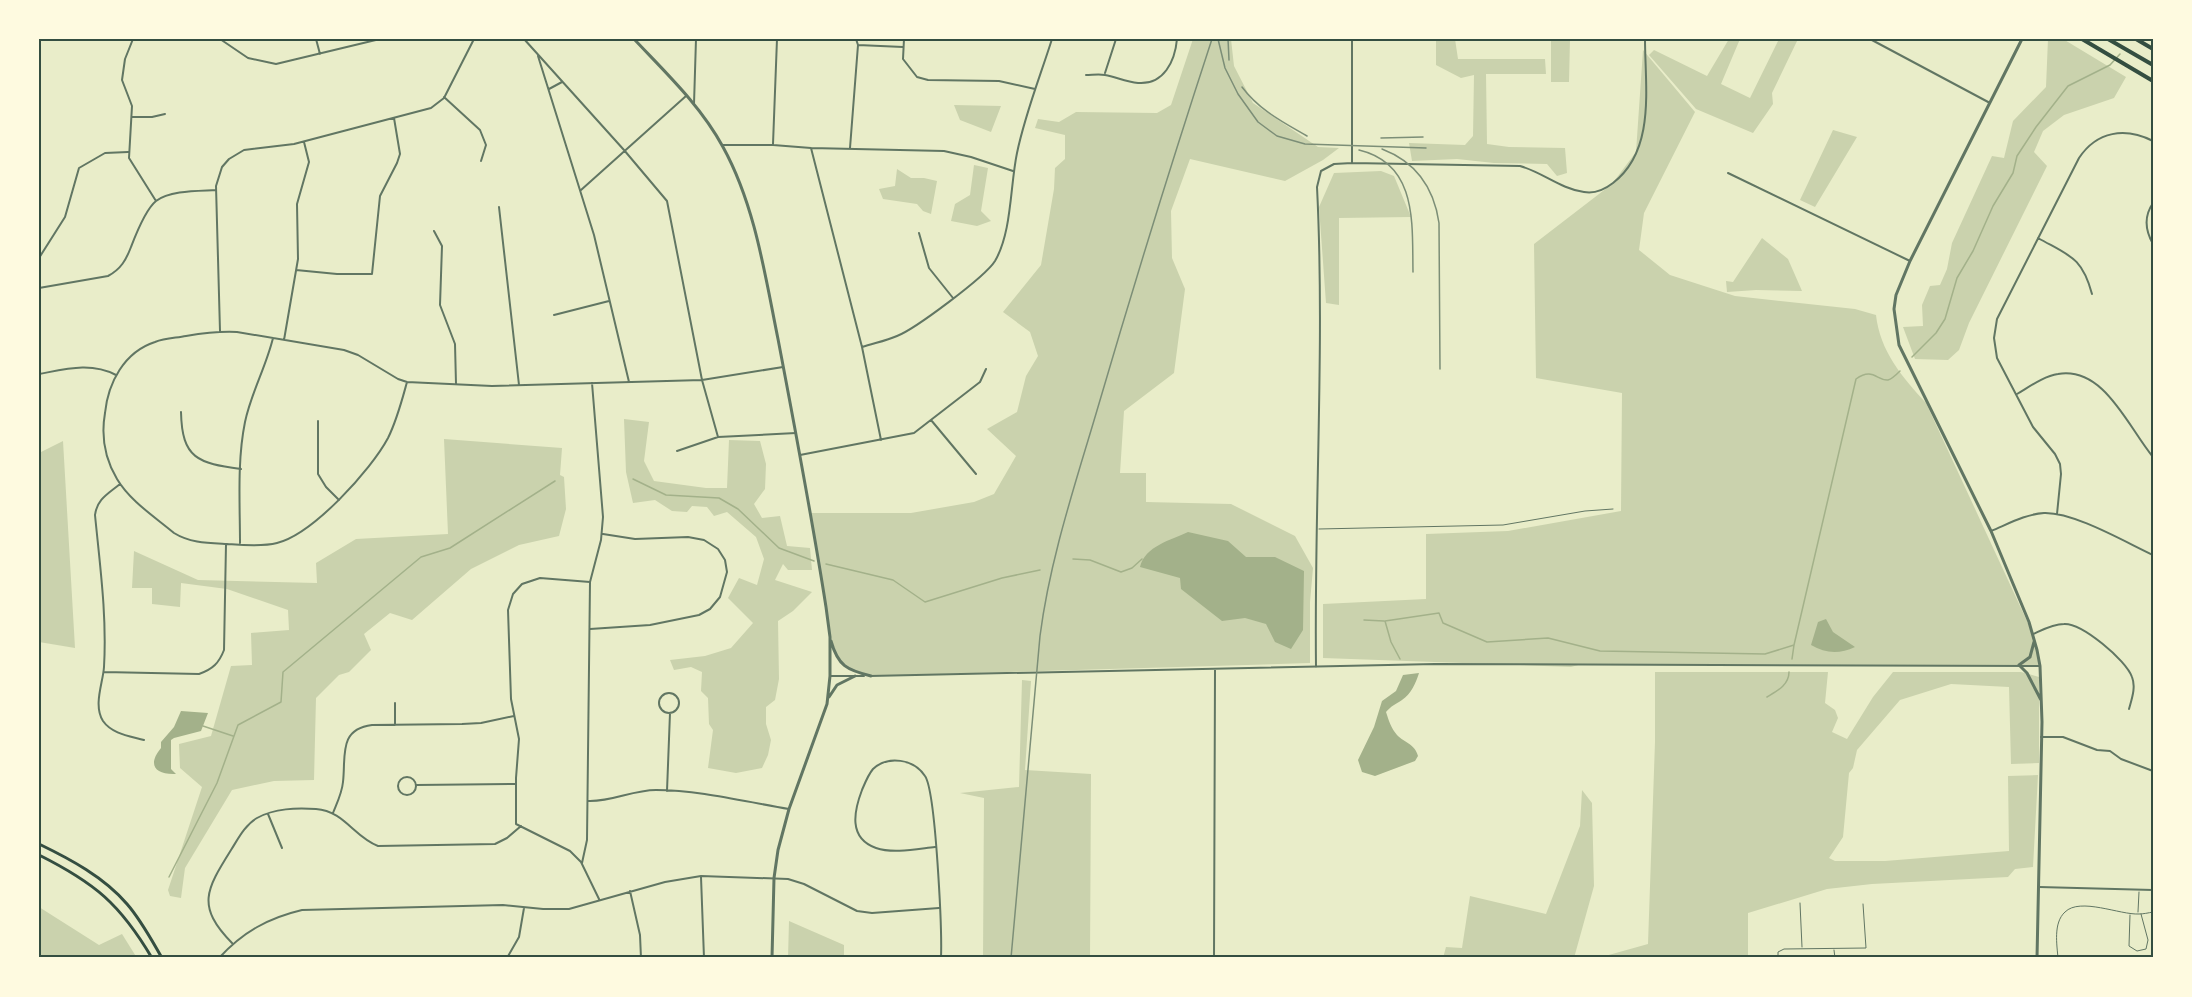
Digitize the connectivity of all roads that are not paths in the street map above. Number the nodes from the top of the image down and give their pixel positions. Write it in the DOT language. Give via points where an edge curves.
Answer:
graph roads {
  1 [pos="133,39"];
  2 [pos="220,39"];
  3 [pos="316,39"];
  4 [pos="380,39"];
  5 [pos="474,39"];
  6 [pos="524,39"];
  7 [pos="634,39"];
  8 [pos="696,39"];
  9 [pos="777,39"];
  10 [pos="856,39"];
  11 [pos="904,39"];
  12 [pos="1052,39"];
  13 [pos="1116,39"];
  14 [pos="1177,39"];
  15 [pos="1352,39"];
  16 [pos="1645,39"];
  17 [pos="1870,39"];
  18 [pos="2022,39"];
  19 [pos="2082,39"];
  20 [pos="2108,39"];
  21 [pos="2136,39"];
  22 [pos="858,45"];
  23 [pos="903,47"];
  24 [pos="2153,49"];
  25 [pos="320,54"];
  26 [pos="537,54"];
  27 [pos="2153,65"];
  28 [pos="1086,75"];
  29 [pos="1105,75"];
  30 [pos="2153,81"];
  31 [pos="562,82"];
  32 [pos="549,89"];
  33 [pos="1035,89"];
  34 [pos="686,96"];
  35 [pos="444,97"];
  36 [pos="1990,103"];
  37 [pos="694,104"];
  38 [pos="165,114"];
  39 [pos="132,117"];
  40 [pos="394,118"];
  41 [pos="304,141"];
  42 [pos="2153,141"];
  43 [pos="722,145"];
  44 [pos="773,145"];
  45 [pos="812,148"];
  46 [pos="850,148"];
  47 [pos="624,150"];
  48 [pos="129,152"];
  49 [pos="481,161"];
  50 [pos="1352,164"];
  51 [pos="1014,171"];
  52 [pos="1728,173"];
  53 [pos="216,190"];
  54 [pos="581,190"];
  55 [pos="156,201"];
  56 [pos="2153,203"];
  57 [pos="499,207"];
  58 [pos="434,231"];
  59 [pos="919,233"];
  60 [pos="2038,238"];
  61 [pos="2153,244"];
  62 [pos="39,258"];
  63 [pos="1910,261"];
  64 [pos="296,270"];
  65 [pos="39,288"];
  66 [pos="2092,294"];
  67 [pos="953,298"];
  68 [pos="609,302"];
  69 [pos="554,315"];
  70 [pos="220,331"];
  71 [pos="273,338"];
  72 [pos="284,340"];
  73 [pos="862,347"];
  74 [pos="783,367"];
  75 [pos="986,369"];
  76 [pos="39,374"];
  77 [pos="116,375"];
  78 [pos="702,380"];
  79 [pos="407,382"];
  80 [pos="629,382"];
  81 [pos="592,383"];
  82 [pos="456,384"];
  83 [pos="519,385"];
  84 [pos="2016,394"];
  85 [pos="182,412"];
  86 [pos="931,420"];
  87 [pos="318,421"];
  88 [pos="796,433"];
  89 [pos="718,437"];
  90 [pos="881,440"];
  91 [pos="676,451"];
  92 [pos="800,455"];
  93 [pos="2153,456"];
  94 [pos="241,469"];
  95 [pos="976,474"];
  96 [pos="120,484"];
  97 [pos="339,500"];
  98 [pos="1613,509"];
  99 [pos="2057,514"];
  100 [pos="1317,529"];
  101 [pos="1991,531"];
  102 [pos="602,534"];
  103 [pos="226,544"];
  104 [pos="240,544"];
  105 [pos="2153,555"];
  106 [pos="590,582"];
  107 [pos="590,629"];
  108 [pos="2033,634"];
  109 [pos="830,637"];
  110 [pos="2034,639"];
  111 [pos="2019,666"];
  112 [pos="2040,666"];
  113 [pos="1316,667"];
  114 [pos="1215,670"];
  115 [pos="104,672"];
  116 [pos="830,676"];
  117 [pos="855,676"];
  118 [pos="871,676"];
  119 [pos="2041,701"];
  120 [pos="395,703"];
  121 [pos="826,704"];
  122 [pos="2129,709"];
  123 [pos="670,713"];
  124 [pos="514,716"];
  125 [pos="395,725"];
  126 [pos="2041,737"];
  127 [pos="144,740"];
  128 [pos="2153,771"];
  129 [pos="516,784"];
  130 [pos="416,785"];
  131 [pos="667,791"];
  132 [pos="588,801"];
  133 [pos="789,809"];
  134 [pos="333,813"];
  135 [pos="268,814"];
  136 [pos="521,826"];
  137 [pos="39,844"];
  138 [pos="282,848"];
  139 [pos="935,848"];
  140 [pos="39,855"];
  141 [pos="582,863"];
  142 [pos="701,876"];
  143 [pos="774,878"];
  144 [pos="2038,887"];
  145 [pos="2139,890"];
  146 [pos="2153,890"];
  147 [pos="630,891"];
  148 [pos="599,899"];
  149 [pos="1800,903"];
  150 [pos="1863,904"];
  151 [pos="525,907"];
  152 [pos="939,908"];
  153 [pos="2153,912"];
  154 [pos="2130,913"];
  155 [pos="2141,914"];
  156 [pos="2138,915"];
  157 [pos="232,944"];
  158 [pos="1802,949"];
  159 [pos="1834,949"];
  160 [pos="152,958"];
  161 [pos="162,958"];
  162 [pos="219,958"];
  163 [pos="507,958"];
  164 [pos="641,958"];
  165 [pos="704,958"];
  166 [pos="772,958"];
  167 [pos="941,958"];
  168 [pos="1214,958"];
  169 [pos="1778,958"];
  170 [pos="1834,958"];
  171 [pos="2037,958"];
  172 [pos="2058,958"];
  1 -- 39 [label="street" via="122,80"];
  2 -- 25 [label="street" via="242,55 262,62 283,63"];
  3 -- 25 [label="street"];
  4 -- 25 [label="street"];
  5 -- 35 [label="street"];
  6 -- 26 [label="street"];
  7 -- 34 [label="street"];
  8 -- 37 [label="street"];
  9 -- 44 [label="street"];
  10 -- 22 [label="street"];
  11 -- 23 [label="street"];
  12 -- 33 [label="street"];
  13 -- 29 [label="street"];
  14 -- 29 [label="street" via="1169,69 1149,82"];
  15 -- 50 [label="street"];
  16 -- 50 [label="street" via="1642,136 1631,165 1605,189 1585,193 1573,190 1520,166"];
  17 -- 36 [label="street"];
  18 -- 36 [label="street"];
  19 -- 30 [label="highway"];
  20 -- 27 [label="highway"];
  21 -- 24 [label="highway"];
  22 -- 23 [label="street"];
  22 -- 46 [label="street"];
  23 -- 33 [label="street" via="903,59 917,76 928,80 999,81"];
  26 -- 31 [label="street"];
  26 -- 32 [label="street"];
  28 -- 29 [label="street"];
  31 -- 32 [label="street"];
  31 -- 47 [label="street"];
  32 -- 54 [label="street"];
  33 -- 51 [label="street"];
  34 -- 37 [label="street"];
  34 -- 47 [label="street"];
  35 -- 40 [label="street" via="431,108"];
  35 -- 49 [label="street" via="480,130 486,145"];
  36 -- 63 [label="street"];
  37 -- 43 [label="street"];
  38 -- 39 [label="street"];
  39 -- 48 [label="street"];
  40 -- 41 [label="street"];
  40 -- 64 [label="street" via="400,154 380,196 372,274"];
  41 -- 53 [label="street" via="236,154 222,167"];
  41 -- 64 [label="street" via="309,162 297,204"];
  42 -- 60 [label="street" via="2122,132 2102,136 2089,145"];
  43 -- 44 [label="street"];
  43 -- 74 [label="street" via="737,175 752,223"];
  44 -- 45 [label="street"];
  45 -- 46 [label="street"];
  45 -- 73 [label="street"];
  46 -- 51 [label="street" via="944,151"];
  47 -- 54 [label="street"];
  47 -- 78 [label="street" via="667,201"];
  48 -- 55 [label="street" via="132,165"];
  48 -- 62 [label="street" via="105,153 80,168 66,216"];
  50 -- 100 [label="street" via="1334,164 1321,171 1317,187"];
  51 -- 67 [label="street" via="999,251 990,268"];
  52 -- 63 [label="street"];
  53 -- 55 [label="street" via="182,192"];
  53 -- 70 [label="street"];
  54 -- 68 [label="street"];
  55 -- 65 [label="street" via="142,221 126,261 115,272 97,279"];
  56 -- 61 [label="street" via="2146,226"];
  57 -- 83 [label="street"];
  58 -- 82 [label="street" via="442,246 440,305 455,344"];
  59 -- 67 [label="street" via="929,268"];
  60 -- 66 [label="street" via="2079,262"];
  60 -- 84 [label="street" via="1997,319 1994,338 1997,358"];
  63 -- 101 [label="street" via="1894,309 1899,345"];
  64 -- 72 [label="street"];
  67 -- 73 [label="street" via="899,336"];
  68 -- 69 [label="street"];
  68 -- 80 [label="street"];
  70 -- 71 [label="street"];
  70 -- 77 [label="street" via="156,341 134,354"];
  71 -- 72 [label="street"];
  71 -- 94 [label="street" via="245,421"];
  72 -- 79 [label="street" via="358,355"];
  73 -- 90 [label="street"];
  74 -- 78 [label="street"];
  74 -- 88 [label="street"];
  75 -- 86 [label="street" via="980,382"];
  76 -- 77 [label="street" via="92,366"];
  77 -- 96 [label="street" via="107,396 103,431 109,462"];
  78 -- 80 [label="street"];
  78 -- 89 [label="street"];
  79 -- 82 [label="street"];
  79 -- 97 [label="street" via="387,441"];
  80 -- 81 [label="street"];
  81 -- 83 [label="street"];
  81 -- 102 [label="street"];
  82 -- 83 [label="street"];
  84 -- 93 [label="street" via="2055,374 2075,372 2094,382 2117,405"];
  84 -- 99 [label="street" via="2060,465"];
  85 -- 94 [label="street" via="183,434 193,454 212,465"];
  86 -- 90 [label="street" via="914,433"];
  86 -- 95 [label="street"];
  87 -- 97 [label="street" via="318,474"];
  88 -- 89 [label="street"];
  88 -- 92 [label="street"];
  89 -- 91 [label="street"];
  90 -- 92 [label="street"];
  92 -- 109 [label="street"];
  94 -- 104 [label="street"];
  96 -- 103 [label="street" via="182,538"];
  96 -- 115 [label="street" via="100,499 95,515 105,613"];
  97 -- 104 [label="street" via="295,535 273,544"];
  98 -- 100 [label="lane" via="1503,525"];
  99 -- 101 [label="street" via="2032,515"];
  99 -- 105 [label="street"];
  100 -- 113 [label="street"];
  101 -- 108 [label="street"];
  102 -- 106 [label="street"];
  102 -- 107 [label="street" via="635,539 704,540 718,549 727,572 720,597 699,615 650,625"];
  103 -- 104 [label="street"];
  103 -- 115 [label="street" via="224,650 211,669 199,674"];
  106 -- 107 [label="street"];
  106 -- 124 [label="street" via="540,578 522,584 513,594 508,610"];
  107 -- 132 [label="street"];
  108 -- 110 [label="street"];
  108 -- 122 [label="street" via="2066,623 2083,629 2128,669 2133,688"];
  109 -- 116 [label="street"];
  109 -- 118 [label="street" via="842,664"];
  110 -- 111 [label="street" via="2030,657"];
  110 -- 112 [label="street"];
  111 -- 112 [label="street"];
  111 -- 113 [label="street" via="1491,663"];
  111 -- 119 [label="street" via="2027,673"];
  112 -- 119 [label="street"];
  113 -- 114 [label="street"];
  114 -- 118 [label="street"];
  114 -- 168 [label="street"];
  115 -- 127 [label="street" via="98,701 102,720 115,732"];
  116 -- 117 [label="street"];
  116 -- 121 [label="street"];
  117 -- 118 [label="street"];
  117 -- 121 [label="street" via="833,688"];
  119 -- 126 [label="street"];
  120 -- 125 [label="street"];
  121 -- 133 [label="street"];
  123 -- 123 [label="street" via="679,704 675,695 669,693 659,703"];
  123 -- 131 [label="street"];
  124 -- 125 [label="street" via="481,723"];
  124 -- 129 [label="street" via="519,739"];
  125 -- 134 [label="street" via="366,726 348,739 342,791"];
  126 -- 128 [label="street" via="2062,737 2097,750 2110,750 2121,759"];
  126 -- 144 [label="street"];
  129 -- 130 [label="street"];
  129 -- 136 [label="street" via="516,824"];
  130 -- 130 [label="street" via="406,777 398,788 401,793 410,794"];
  131 -- 132 [label="street"];
  131 -- 133 [label="street"];
  132 -- 141 [label="street"];
  133 -- 143 [label="street"];
  134 -- 135 [label="street" via="290,808"];
  134 -- 136 [label="street" via="378,846 495,844"];
  135 -- 138 [label="street"];
  135 -- 157 [label="street" via="254,820 242,832 211,887 210,913"];
  136 -- 141 [label="street" via="570,851"];
  137 -- 161 [label="main road" via="102,881 126,902"];
  139 -- 139 [label="street" via="887,850 870,845 859,834 854,821 856,806 869,774 879,764 895,760 910,763 927,778"];
  139 -- 152 [label="street"];
  140 -- 160 [label="main road" via="89,883 112,902"];
  141 -- 148 [label="street"];
  142 -- 143 [label="street"];
  142 -- 147 [label="street"];
  142 -- 165 [label="street"];
  143 -- 152 [label="street" via="804,884 857,911"];
  143 -- 166 [label="street"];
  144 -- 145 [label="street"];
  144 -- 171 [label="street"];
  145 -- 146 [label="street"];
  145 -- 156 [label="lane"];
  147 -- 148 [label="street"];
  147 -- 164 [label="street"];
  148 -- 151 [label="street" via="569,909"];
  149 -- 158 [label="lane"];
  150 -- 159 [label="lane" via="1866,948"];
  151 -- 157 [label="street" via="503,904 312,909 273,918"];
  151 -- 163 [label="street" via="519,937"];
  152 -- 167 [label="street"];
  153 -- 155 [label="lane"];
  154 -- 155 [label="lane" via="2129,946 2134,951 2147,946"];
  154 -- 156 [label="lane"];
  154 -- 172 [label="lane" via="2076,907 2064,912 2056,935"];
  155 -- 156 [label="lane"];
  157 -- 162 [label="street"];
  158 -- 159 [label="lane"];
  158 -- 169 [label="lane" via="1784,949 1778,952"];
  159 -- 170 [label="lane"];
}
